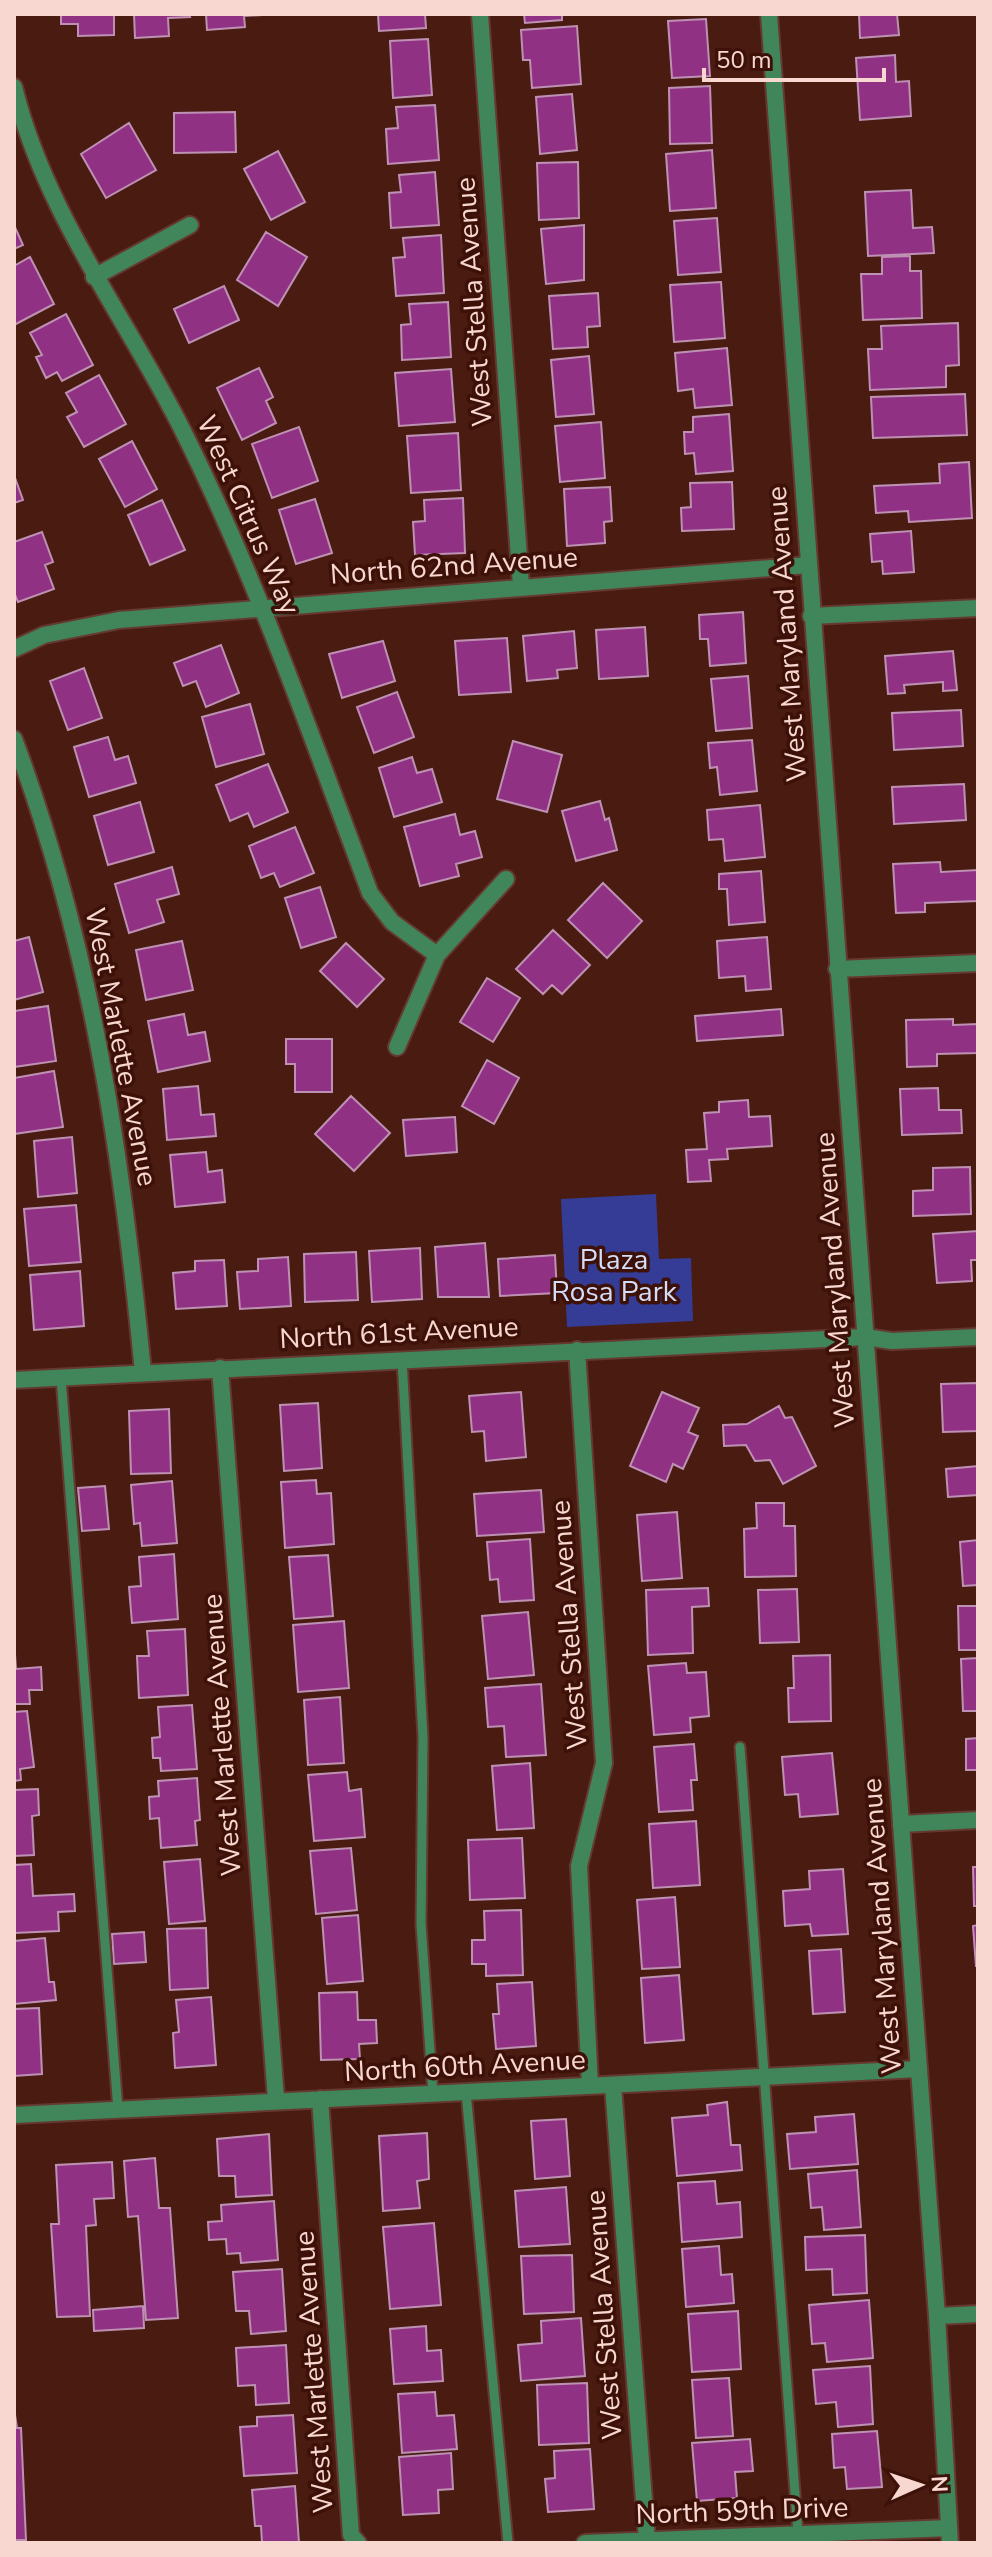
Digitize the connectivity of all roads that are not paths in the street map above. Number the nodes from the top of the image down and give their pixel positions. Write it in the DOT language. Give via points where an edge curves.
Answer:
graph roads {
  1 [pos="480,14"];
  2 [pos="769,14"];
  3 [pos="14,87"];
  4 [pos="190,225"];
  5 [pos="94,277"];
  6 [pos="808,565"];
  7 [pos="521,586"];
  8 [pos="263,607"];
  9 [pos="978,608"];
  10 [pos="811,616"];
  11 [pos="14,649"];
  12 [pos="14,739"];
  13 [pos="506,879"];
  14 [pos="437,955"];
  15 [pos="978,963"];
  16 [pos="837,969"];
  17 [pos="397,1047"];
  18 [pos="865,1337"];
  19 [pos="978,1337"];
  20 [pos="577,1350"];
  21 [pos="402,1359"];
  22 [pos="220,1368"];
  23 [pos="143,1372"];
  24 [pos="61,1378"];
  25 [pos="14,1380"];
  26 [pos="740,1747"];
  27 [pos="978,1820"];
  28 [pos="901,1824"];
  29 [pos="919,2069"];
  30 [pos="764,2077"];
  31 [pos="613,2085"];
  32 [pos="590,2086"];
  33 [pos="466,2092"];
  34 [pos="433,2094"];
  35 [pos="276,2099"];
  36 [pos="320,2099"];
  37 [pos="118,2110"];
  38 [pos="14,2115"];
  39 [pos="978,2314"];
  40 [pos="937,2316"];
  41 [pos="798,2534"];
  42 [pos="949,2536"];
  43 [pos="647,2541"];
  44 [pos="358,2543"];
  45 [pos="508,2543"];
  46 [pos="585,2543"];
  1 -- 7 [label="street, West Stella Avenue"];
  2 -- 6 [label="street, West Maryland Avenue"];
  3 -- 5 [label="street, West Citrus Way" via="41,169"];
  4 -- 5 [label="street"];
  5 -- 8 [label="street, West Citrus Way" via="183,432"];
  6 -- 7 [label="street, North 62nd Avenue"];
  6 -- 10 [label="street, West Maryland Avenue"];
  7 -- 8 [label="street, North 62nd Avenue"];
  8 -- 11 [label="street, North 62nd Avenue" via="82,626"];
  8 -- 14 [label="street, West Citrus Way" via="370,893 392,922"];
  9 -- 10 [label="street"];
  10 -- 16 [label="street, West Maryland Avenue"];
  12 -- 23 [label="street, West Marlette Avenue" via="46,825 97,1029 117,1144"];
  13 -- 14 [label="street"];
  14 -- 17 [label="street"];
  15 -- 16 [label="street"];
  16 -- 18 [label="street, West Maryland Avenue"];
  18 -- 19 [label="street, North 61st Avenue"];
  18 -- 20 [label="street, North 61st Avenue"];
  18 -- 28 [label="street, West Maryland Avenue"];
  20 -- 21 [label="street, North 61st Avenue"];
  20 -- 32 [label="street, West Stella Avenue" via="604,1763 579,1866"];
  21 -- 22 [label="street, North 61st Avenue"];
  21 -- 34 [label="lane" via="423,1737 421,1924"];
  22 -- 23 [label="street, North 61st Avenue"];
  22 -- 35 [label="street, West Marlette Avenue"];
  23 -- 24 [label="street, North 61st Avenue"];
  24 -- 25 [label="street, North 61st Avenue"];
  24 -- 37 [label="lane"];
  26 -- 30 [label="lane"];
  27 -- 28 [label="street"];
  28 -- 29 [label="street, West Maryland Avenue"];
  29 -- 30 [label="street, North 60th Avenue"];
  29 -- 40 [label="street, West Maryland Avenue"];
  30 -- 31 [label="street, North 60th Avenue"];
  30 -- 41 [label="lane"];
  31 -- 32 [label="street, North 60th Avenue"];
  31 -- 43 [label="street, West Stella Avenue"];
  32 -- 33 [label="street, North 60th Avenue"];
  33 -- 34 [label="street, North 60th Avenue"];
  33 -- 45 [label="lane"];
  34 -- 36 [label="street, North 60th Avenue"];
  35 -- 36 [label="street, North 60th Avenue"];
  35 -- 37 [label="street, North 60th Avenue"];
  36 -- 44 [label="street, West Marlette Avenue" via="351,2535"];
  37 -- 38 [label="street, North 60th Avenue"];
  39 -- 40 [label="street"];
  40 -- 42 [label="street, West Maryland Avenue"];
  41 -- 42 [label="street, North 59th Drive"];
  41 -- 43 [label="street, North 59th Drive"];
  43 -- 46 [label="street, North 59th Drive"];
}
